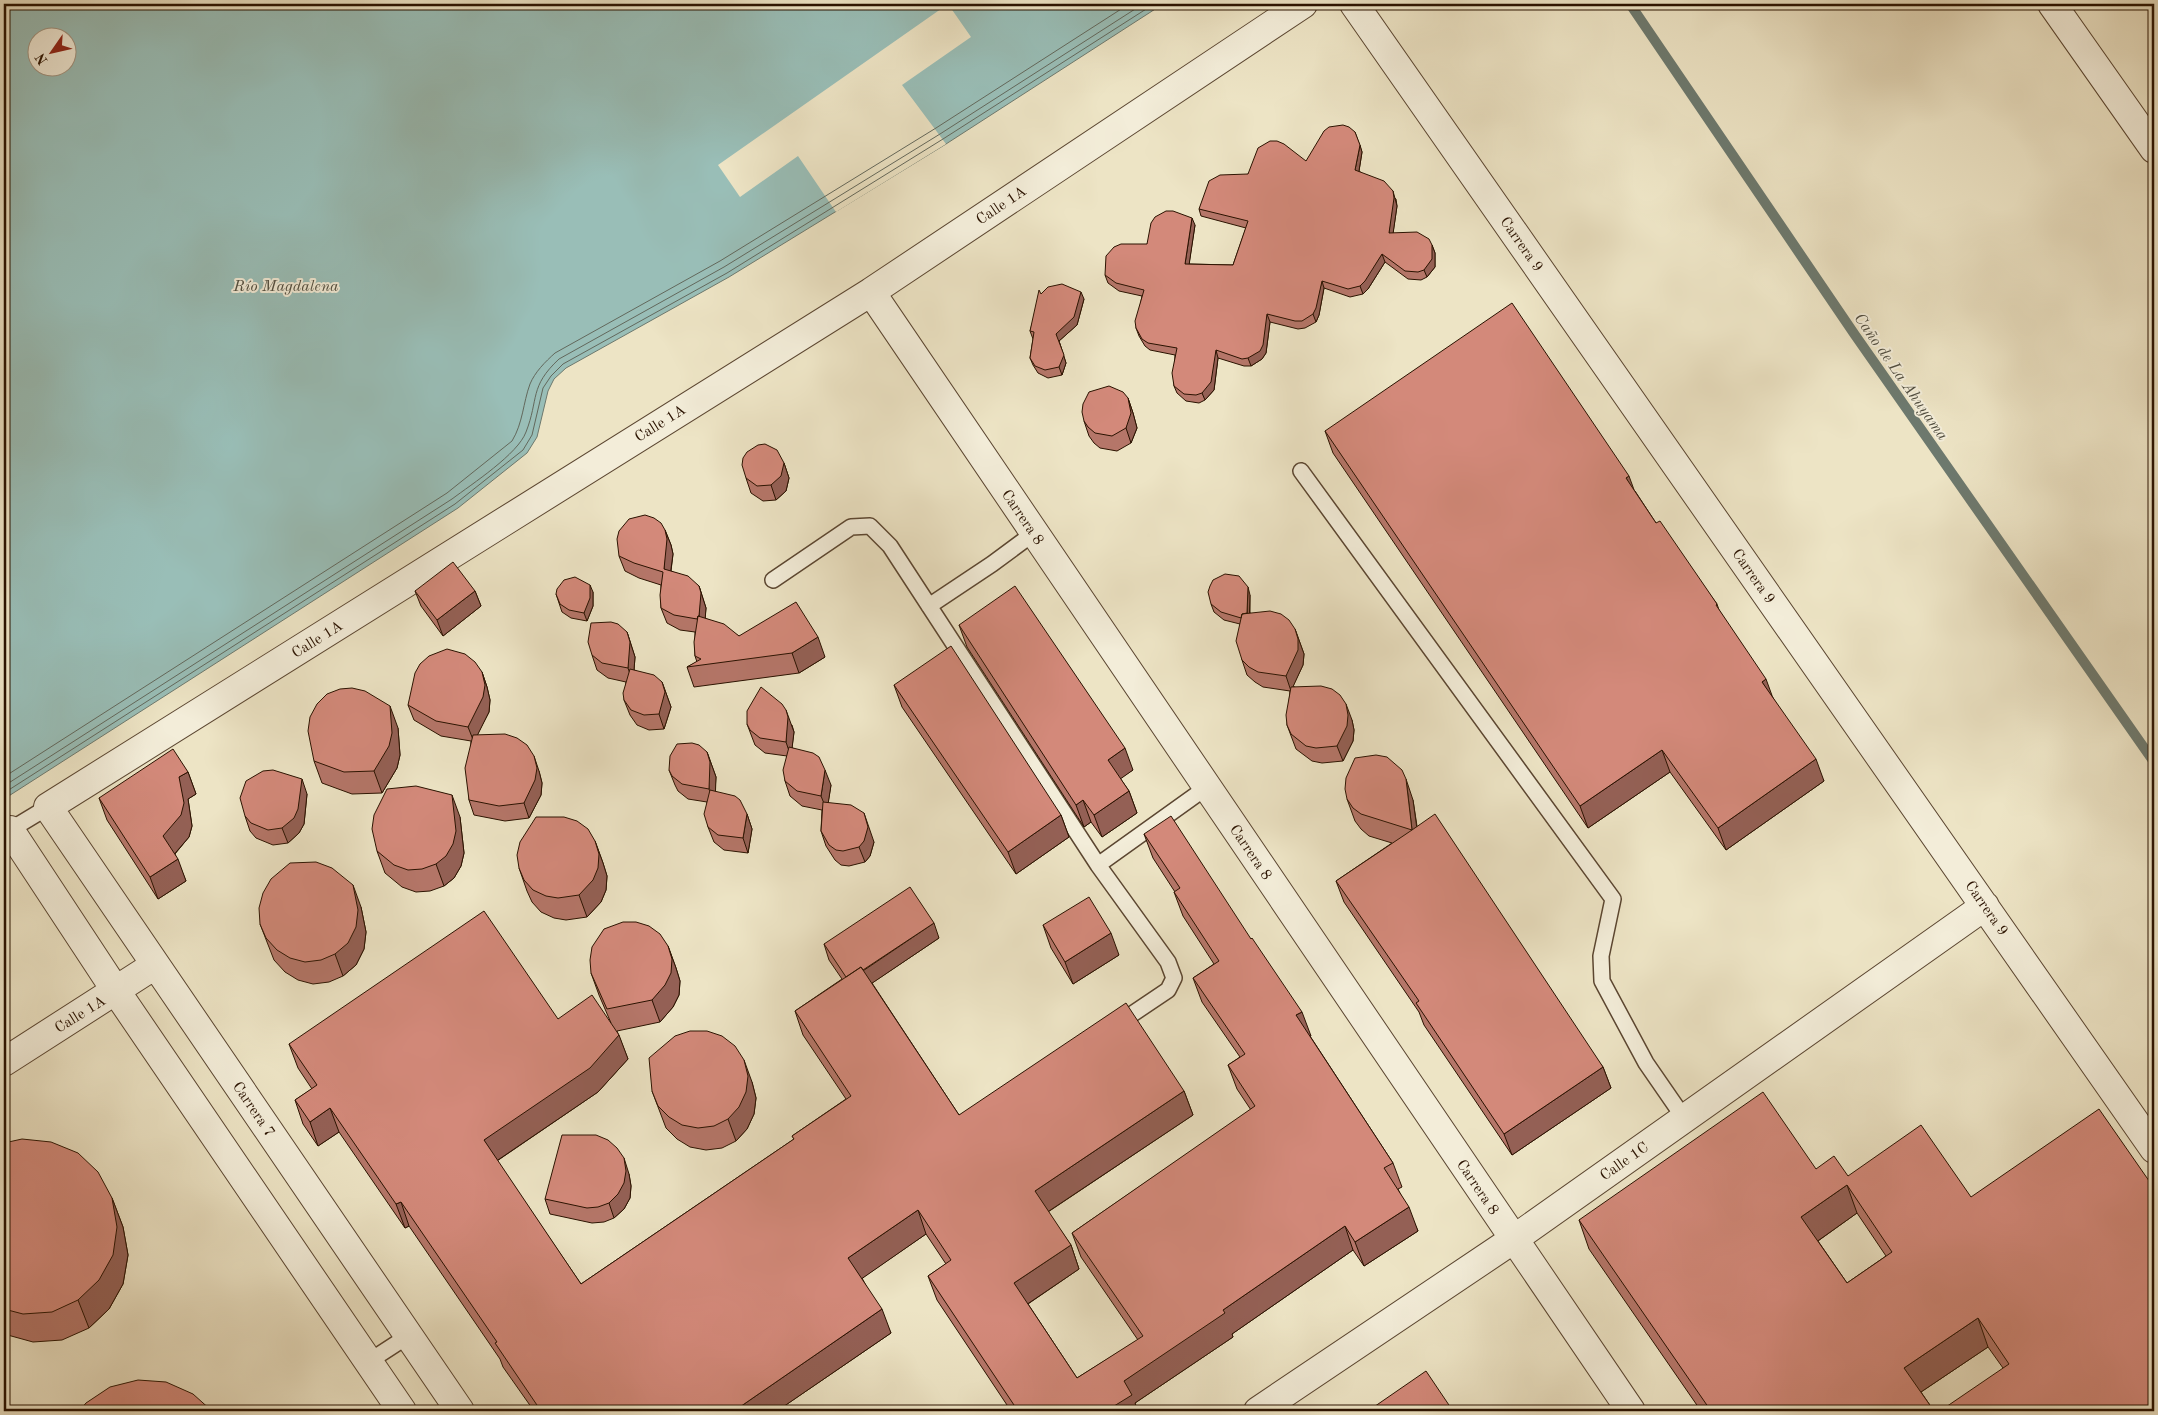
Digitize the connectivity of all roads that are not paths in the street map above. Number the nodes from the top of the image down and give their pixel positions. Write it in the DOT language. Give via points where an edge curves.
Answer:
graph roads {
  1 [pos="1303,4"];
  2 [pos="1354,4"];
  3 [pos="2052,4"];
  4 [pos="2154,149"];
  5 [pos="870,292"];
  6 [pos="1301,471"];
  7 [pos="1034,533"];
  8 [pos="773,580"];
  9 [pos="929,606"];
  10 [pos="1207,787"];
  11 [pos="48,807"];
  12 [pos="10,830"];
  13 [pos="1098,865"];
  14 [pos="1985,906"];
  15 [pos="155,965"];
  16 [pos="116,991"];
  17 [pos="1102,1034"];
  18 [pos="4,1062"];
  19 [pos="1684,1118"];
  20 [pos="2154,1149"];
  21 [pos="1514,1239"];
  22 [pos="408,1336"];
  23 [pos="368,1362"];
  24 [pos="402,1411"];
  25 [pos="460,1411"];
  26 [pos="1258,1411"];
  27 [pos="1631,1411"];
  1 -- 5 [label="street, Calle 1A"];
  2 -- 14 [label="street, Carrera 9"];
  3 -- 4 [label="street"];
  5 -- 7 [label="street, Carrera 8"];
  5 -- 11 [label="street, Calle 1A"];
  6 -- 19 [label="lane" via="1612,899 1601,956 1602,982 1646,1063"];
  7 -- 9 [label="lane"];
  7 -- 10 [label="street, Carrera 8"];
  8 -- 9 [label="lane" via="851,527 870,526 890,546"];
  9 -- 13 [label="lane"];
  10 -- 13 [label="lane"];
  10 -- 21 [label="street, Carrera 8"];
  11 -- 12 [label="lane, Calle 1A"];
  11 -- 15 [label="street, Carrera 7"];
  12 -- 16 [label="street"];
  13 -- 17 [label="lane" via="1168,962 1174,978 1168,990"];
  14 -- 19 [label="street, Calle 1C"];
  14 -- 20 [label="street, Carrera 9"];
  15 -- 16 [label="street, Calle 1A"];
  15 -- 22 [label="street, Carrera 7"];
  16 -- 18 [label="street, Calle 1A"];
  16 -- 23 [label="street"];
  19 -- 21 [label="street, Calle 1C"];
  21 -- 26 [label="street, Calle 1C"];
  21 -- 27 [label="street, Carrera 8"];
  22 -- 23 [label="lane"];
  22 -- 25 [label="street, Carrera 7"];
  23 -- 24 [label="street"];
}
